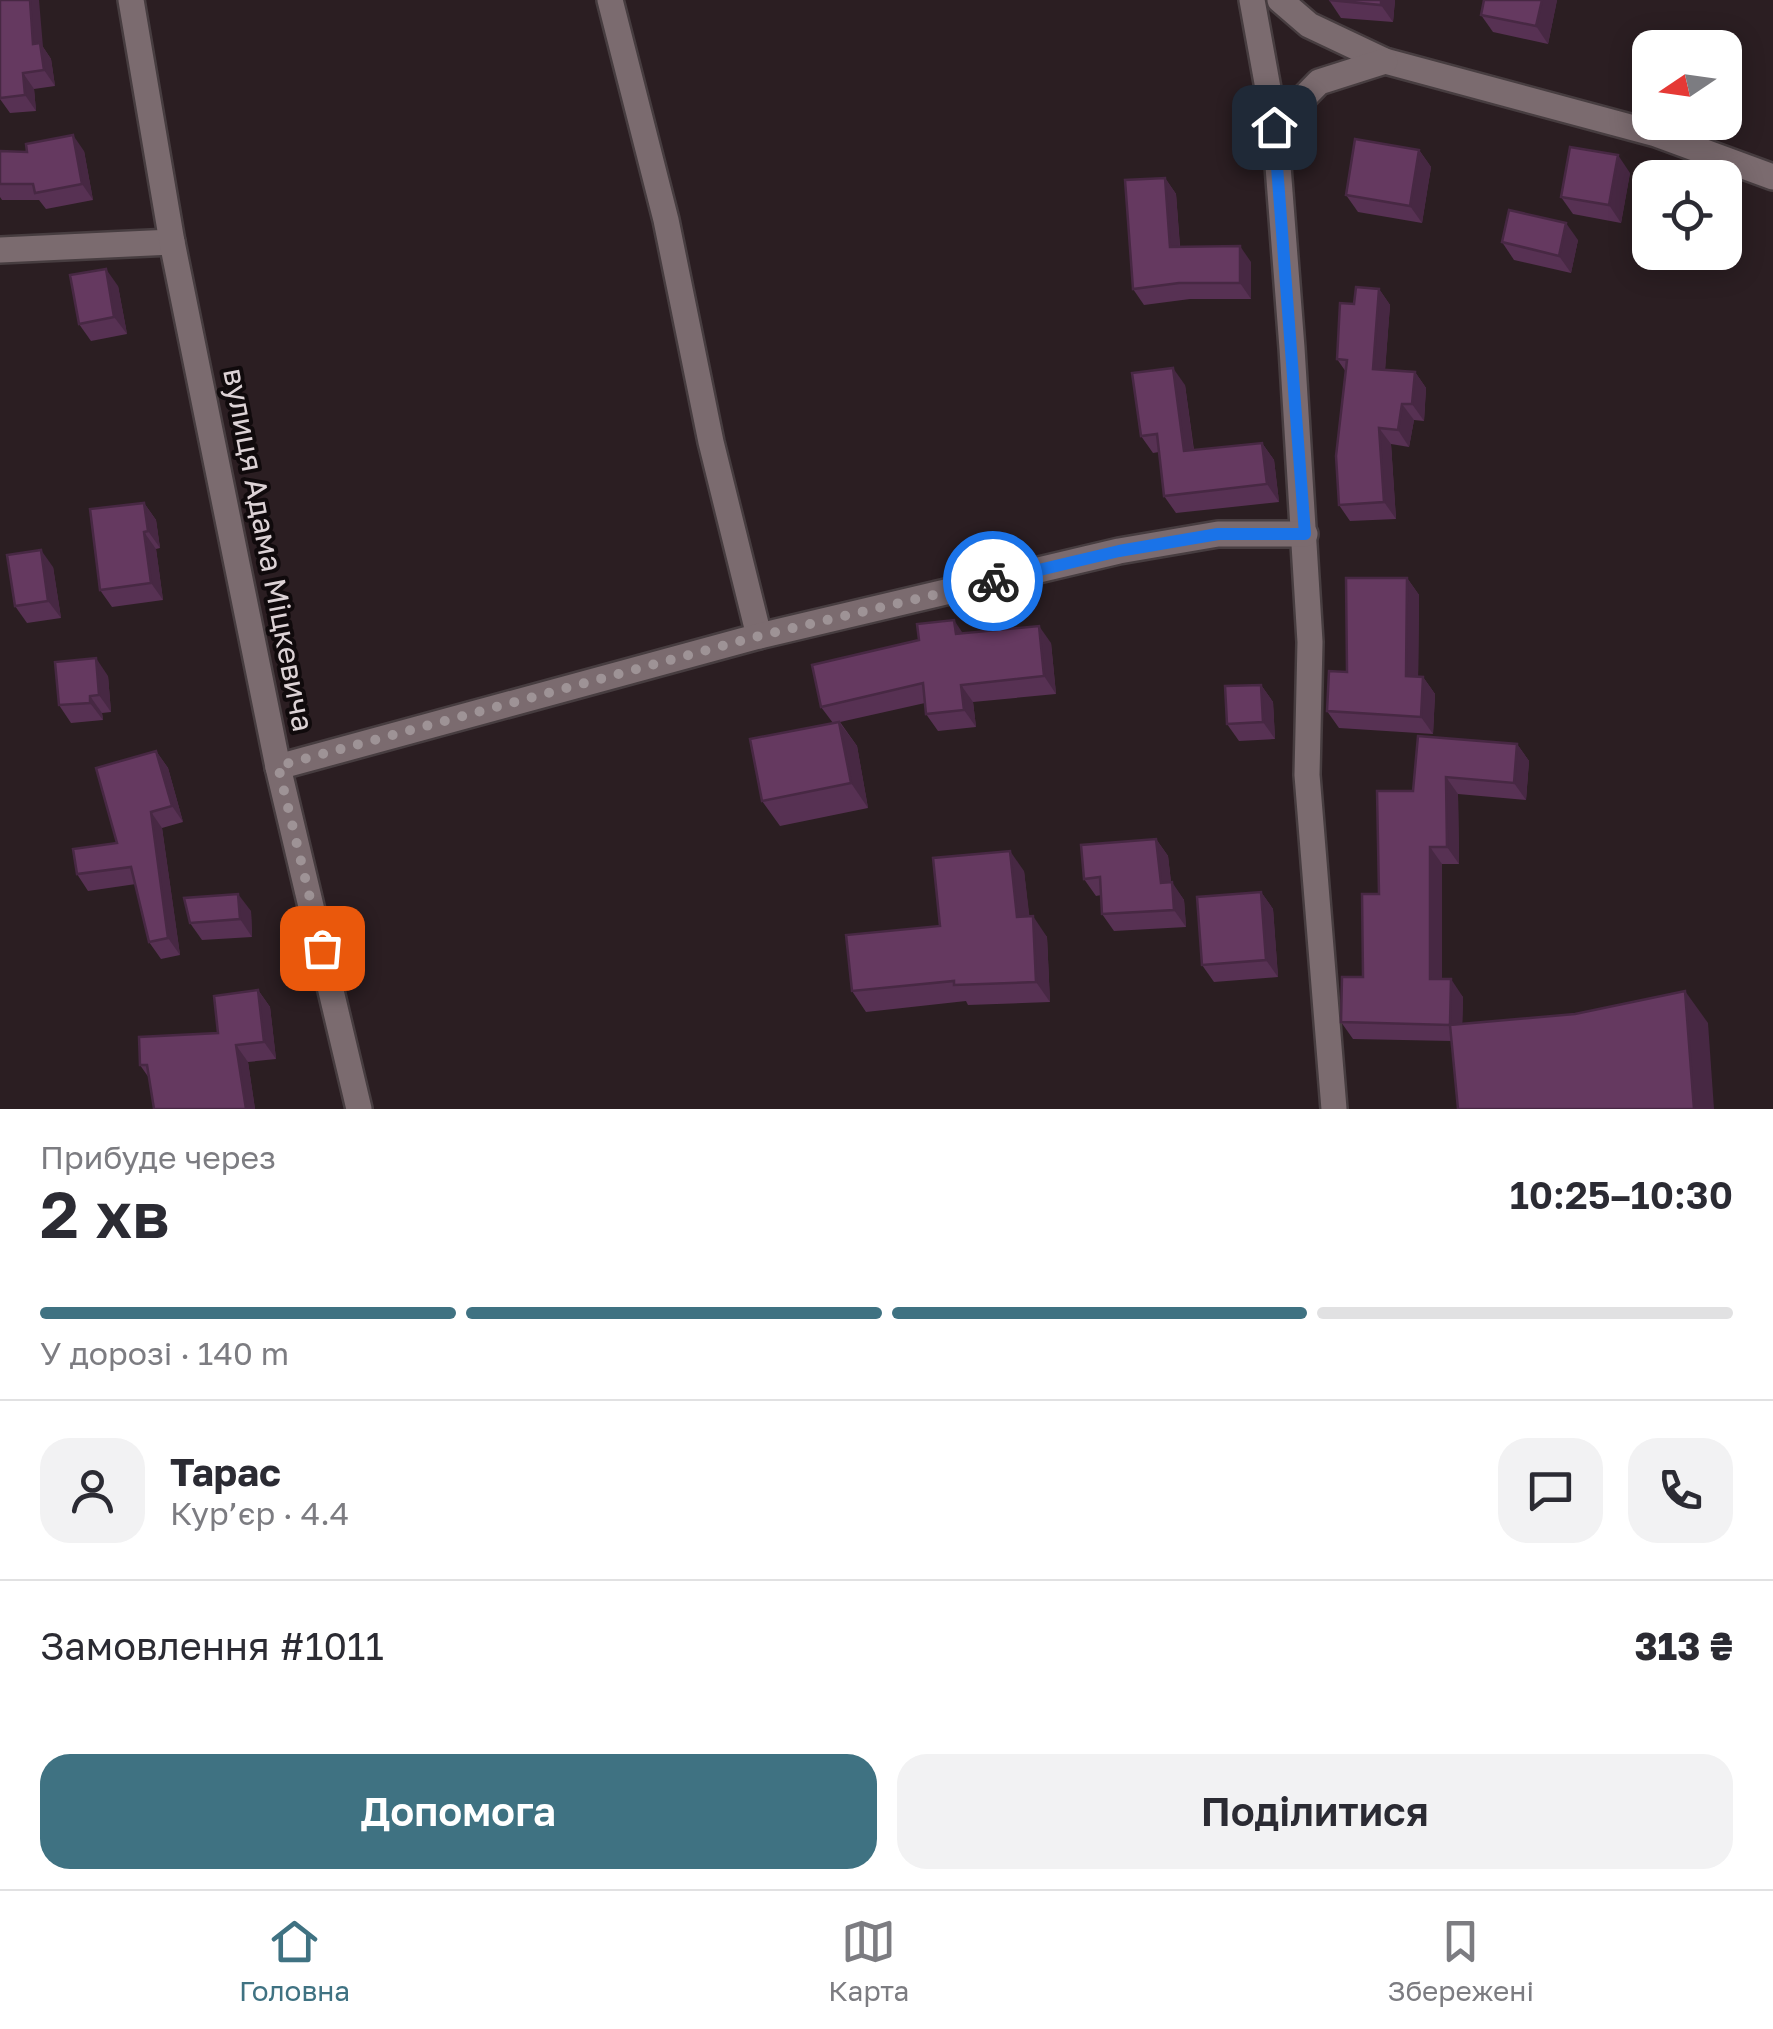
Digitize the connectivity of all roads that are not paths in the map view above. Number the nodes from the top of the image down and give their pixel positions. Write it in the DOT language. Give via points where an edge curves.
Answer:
graph roads {
  1 [pos="132,0"];
  2 [pos="610,0"];
  3 [pos="1252,0"];
  4 [pos="1280,0"];
  5 [pos="1385,60"];
  6 [pos="1274,127"];
  7 [pos="1773,178"];
  8 [pos="172,242"];
  9 [pos="0,250"];
  10 [pos="1305,534"];
  11 [pos="759,636"];
  12 [pos="278,766"];
  13 [pos="359,1109"];
  14 [pos="1334,1109"];
  1 -- 8 [label="street, вулиця Адама Міцкевича"];
  2 -- 11 [label="street"];
  3 -- 6 [label="street"];
  4 -- 5 [label="street" via="1309,25"];
  5 -- 6 [label="street" via="1319,82"];
  5 -- 7 [label="street" via="1656,134"];
  6 -- 10 [label="street"];
  8 -- 9 [label="street"];
  8 -- 12 [label="street, вулиця Адама Міцкевича"];
  10 -- 11 [label="street" via="1218,534 1119,551"];
  10 -- 14 [label="street" via="1307,776"];
  11 -- 12 [label="street"];
  12 -- 13 [label="street, вулиця Адама Міцкевича"];
}
